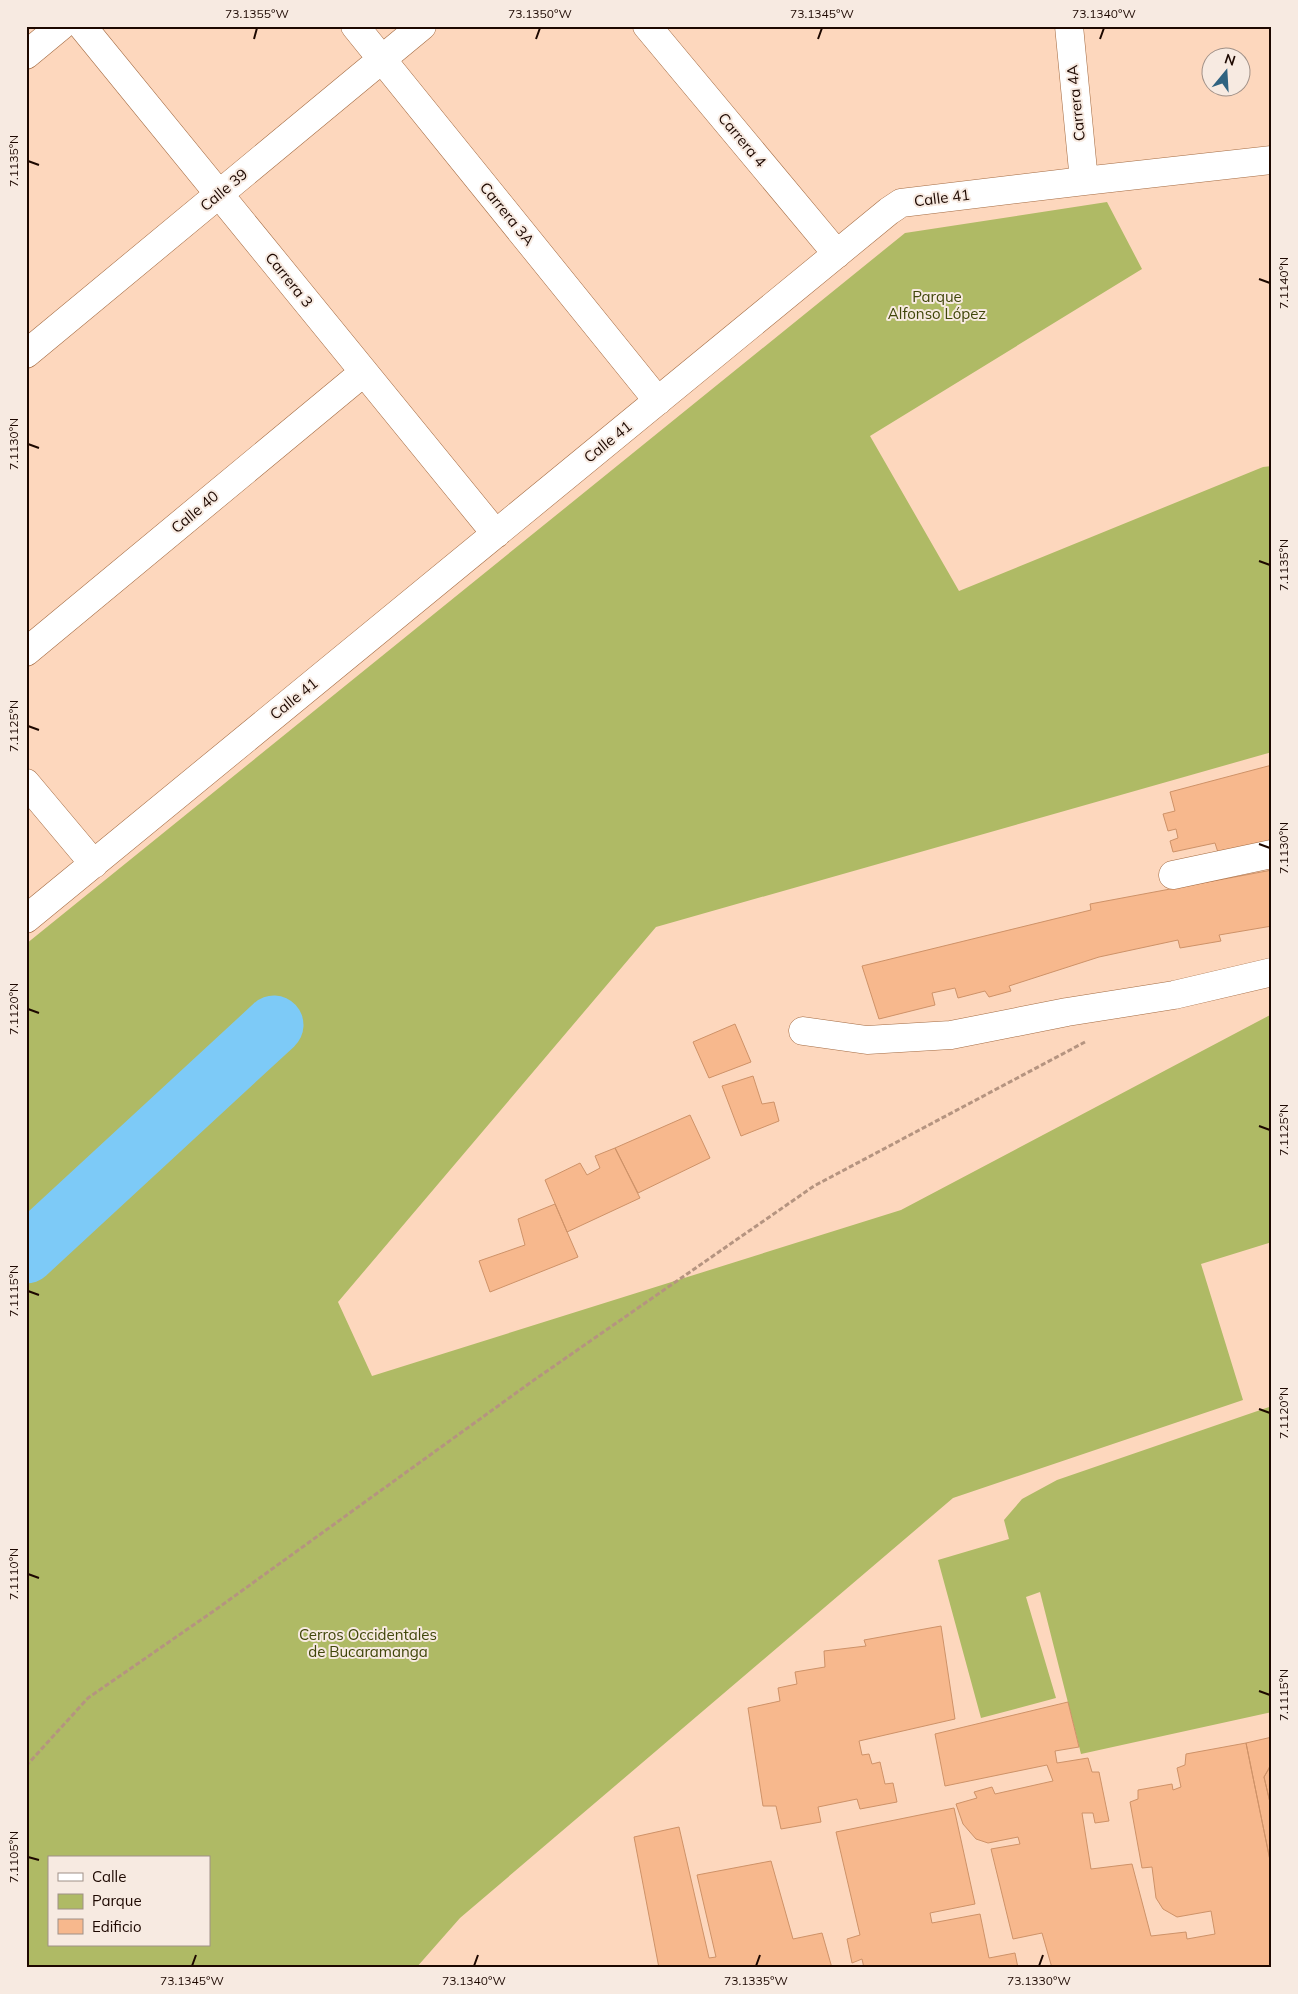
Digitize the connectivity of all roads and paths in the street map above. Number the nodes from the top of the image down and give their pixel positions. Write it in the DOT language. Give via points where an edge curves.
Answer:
graph roads {
  1 [pos="61,26"];
  2 [pos="82,26"];
  3 [pos="355,26"];
  4 [pos="422,26"];
  5 [pos="647,26"];
  6 [pos="1069,26"];
  7 [pos="26,55"];
  8 [pos="382,59"];
  9 [pos="1272,160"];
  10 [pos="1084,181"];
  11 [pos="219,194"];
  12 [pos="837,254"];
  13 [pos="26,354"];
  14 [pos="364,372"];
  15 [pos="658,401"];
  16 [pos="496,534"];
  17 [pos="26,652"];
  18 [pos="26,783"];
  19 [pos="1272,854"];
  20 [pos="94,864"];
  21 [pos="1173,875"];
  22 [pos="26,919"];
  23 [pos="1272,972"];
  24 [pos="803,1031"];
  25 [pos="1086,1042"];
  26 [pos="26,1766"];
  1 -- 7 [label="street"];
  2 -- 11 [label="street, Carrera 3"];
  3 -- 8 [label="street, Carrera 3A"];
  4 -- 8 [label="street, Calle 39"];
  5 -- 12 [label="street, Carrera 4"];
  6 -- 10 [label="street, Carrera 4A"];
  8 -- 11 [label="street, Calle 39"];
  8 -- 15 [label="street, Carrera 3A"];
  9 -- 10 [label="street, Calle 41"];
  10 -- 12 [label="street, Calle 41" via="902,203"];
  11 -- 13 [label="street, Calle 39"];
  11 -- 14 [label="street, Carrera 3"];
  12 -- 15 [label="street, Calle 41"];
  14 -- 16 [label="street, Carrera 3"];
  14 -- 17 [label="street, Calle 40"];
  15 -- 16 [label="street, Calle 41"];
  16 -- 20 [label="street, Calle 41"];
  18 -- 20 [label="street"];
  19 -- 21 [label="street"];
  20 -- 22 [label="street, Calle 41"];
  23 -- 24 [label="street" via="1174,995 951,1035 867,1040"];
  25 -- 26 [label="path" via="814,1186 534,1380 88,1698"];
}
